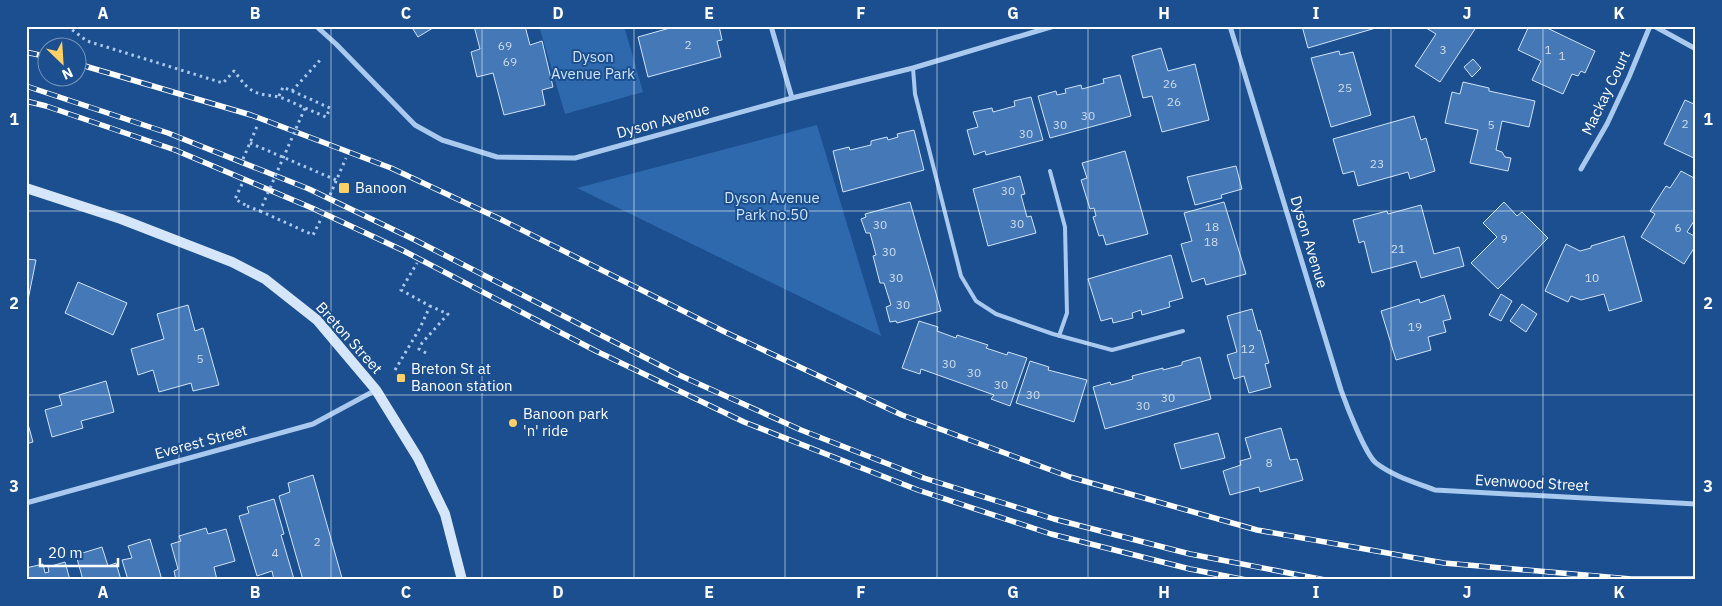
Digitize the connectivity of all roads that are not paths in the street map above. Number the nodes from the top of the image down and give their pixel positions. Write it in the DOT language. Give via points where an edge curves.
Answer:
graph roads {
  1 [pos="316,26"];
  2 [pos="771,26"];
  3 [pos="1054,26"];
  4 [pos="1230,26"];
  5 [pos="1650,26"];
  6 [pos="1654,26"];
  7 [pos="1696,49"];
  8 [pos="913,68"];
  9 [pos="792,98"];
  10 [pos="1581,169"];
  11 [pos="1050,171"];
  12 [pos="26,188"];
  13 [pos="1183,331"];
  14 [pos="1059,336"];
  15 [pos="376,390"];
  16 [pos="1374,461"];
  17 [pos="26,503"];
  18 [pos="1696,504"];
  19 [pos="462,580"];
  1 -- 9 [label="street, Dyson Avenue" via="415,125 442,140 497,157 575,158"];
  2 -- 9 [label="street"];
  3 -- 8 [label="street, Dyson Avenue"];
  4 -- 16 [label="street, Dyson Avenue" via="1350,415"];
  5 -- 10 [label="street, Mackay Court" via="1607,124"];
  6 -- 7 [label="street"];
  8 -- 9 [label="street, Dyson Avenue"];
  8 -- 14 [label="lane" via="916,94 961,276 976,301 996,314"];
  11 -- 14 [label="lane" via="1065,228 1067,313"];
  12 -- 15 [label="street, Breton Street" via="140,226 232,262 265,279 318,320"];
  13 -- 14 [label="lane" via="1112,350"];
  15 -- 17 [label="street, Everest Street" via="313,424"];
  15 -- 19 [label="street, Breton Street" via="418,458 444,514"];
  16 -- 18 [label="street, Evenwood Street" via="1396,475 1435,490"];
}
